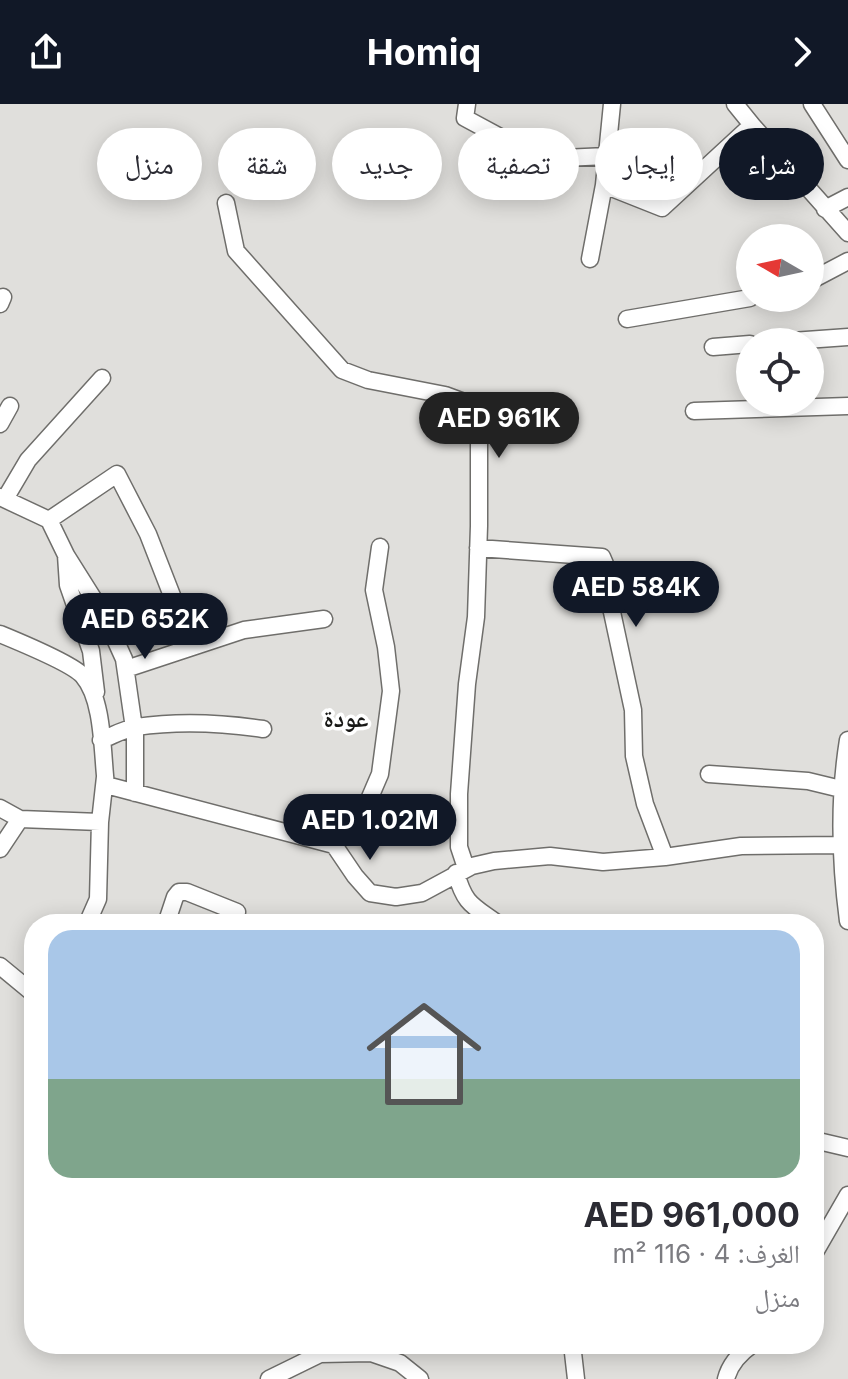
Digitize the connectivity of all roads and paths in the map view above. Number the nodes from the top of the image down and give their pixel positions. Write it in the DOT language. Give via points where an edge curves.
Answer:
graph roads {
  1 [pos="467,104"];
  2 [pos="612,104"];
  3 [pos="735,104"];
  4 [pos="812,104"];
  5 [pos="752,125"];
  6 [pos="610,128"];
  7 [pos="595,157"];
  8 [pos="848,160"];
  9 [pos="703,170"];
  10 [pos="848,197"];
  11 [pos="601,200"];
  12 [pos="642,200"];
  13 [pos="671,200"];
  14 [pos="226,203"];
  15 [pos="825,209"];
  16 [pos="848,233"];
  17 [pos="590,259"];
  18 [pos="848,261"];
  19 [pos="824,274"];
  20 [pos="736,300"];
  21 [pos="627,319"];
  22 [pos="848,337"];
  23 [pos="824,339"];
  24 [pos="736,345"];
  25 [pos="713,347"];
  26 [pos="102,378"];
  27 [pos="10,406"];
  28 [pos="848,406"];
  29 [pos="694,411"];
  30 [pos="0,424"];
  31 [pos="3,498"];
  32 [pos="49,520"];
  33 [pos="380,547"];
  34 [pos="478,548"];
  35 [pos="66,555"];
  36 [pos="324,619"];
  37 [pos="0,634"];
  38 [pos="192,647"];
  39 [pos="126,669"];
  40 [pos="98,708"];
  41 [pos="134,727"];
  42 [pos="263,729"];
  43 [pos="101,740"];
  44 [pos="848,740"];
  45 [pos="709,774"];
  46 [pos="105,777"];
  47 [pos="841,789"];
  48 [pos="135,793"];
  49 [pos="0,808"];
  50 [pos="20,819"];
  51 [pos="100,822"];
  52 [pos="334,845"];
  53 [pos="841,845"];
  54 [pos="0,849"];
  55 [pos="665,857"];
  56 [pos="461,871"];
  57 [pos="237,912"];
  58 [pos="91,914"];
  59 [pos="169,914"];
  60 [pos="482,914"];
  61 [pos="848,921"];
  62 [pos="0,966"];
  63 [pos="24,986"];
  64 [pos="824,1142"];
  65 [pos="848,1148"];
  66 [pos="848,1195"];
  67 [pos="824,1237"];
  68 [pos="320,1354"];
  69 [pos="374,1354"];
  70 [pos="573,1354"];
  71 [pos="740,1354"];
  72 [pos="269,1379"];
  73 [pos="420,1379"];
  74 [pos="576,1379"];
  75 [pos="726,1379"];
  1 -- 7 [label="street" via="465,118 541,159"];
  2 -- 6 [label="street"];
  3 -- 5 [label="street"];
  4 -- 8 [label="street"];
  5 -- 9 [label="street"];
  5 -- 15 [label="street"];
  10 -- 15 [label="street"];
  11 -- 17 [label="street"];
  12 -- 13 [label="street" via="662,208"];
  14 -- 34 [label="street" via="236,251 342,370 472,405 479,426"];
  15 -- 16 [label="street"];
  18 -- 19 [label="street"];
  20 -- 21 [label="street"];
  22 -- 23 [label="street"];
  24 -- 25 [label="street"];
  26 -- 31 [label="street" via="28,460"];
  27 -- 30 [label="street"];
  28 -- 29 [label="street"];
  31 -- 32 [label="street"];
  32 -- 35 [label="street"];
  32 -- 38 [label="street" via="117,474 148,534"];
  33 -- 52 [label="street" via="374,590 391,691 380,774 368,802"];
  34 -- 55 [label="street" via="602,557 633,710 634,756"];
  34 -- 56 [label="street" via="459,794"];
  35 -- 39 [label="street" via="105,617"];
  35 -- 40 [label="street" via="68,585 91,651"];
  36 -- 38 [label="street" via="244,630"];
  37 -- 40 [label="street" via="83,675"];
  38 -- 39 [label="street"];
  39 -- 41 [label="street"];
  40 -- 43 [label="street"];
  41 -- 42 [label="street"];
  41 -- 43 [label="street"];
  41 -- 48 [label="street"];
  43 -- 46 [label="street"];
  44 -- 47 [label="street"];
  45 -- 47 [label="street" via="808,781"];
  46 -- 48 [label="street" via="106,785"];
  46 -- 51 [label="street"];
  47 -- 53 [label="street"];
  48 -- 52 [label="street"];
  49 -- 50 [label="street"];
  50 -- 51 [label="street"];
  50 -- 54 [label="street"];
  51 -- 58 [label="street" via="98,899"];
  52 -- 56 [label="street" via="370,893 422,893"];
  53 -- 55 [label="street" via="741,846"];
  53 -- 61 [label="street"];
  55 -- 56 [label="street" via="603,862 550,856 494,861"];
  56 -- 60 [label="street" via="462,895"];
  57 -- 59 [label="street" via="179,892"];
  62 -- 63 [label="street"];
  64 -- 65 [label="street"];
  66 -- 67 [label="street"];
  68 -- 72 [label="street"];
  69 -- 73 [label="street" via="400,1363"];
  70 -- 74 [label="street"];
  71 -- 75 [label="street"];
}
